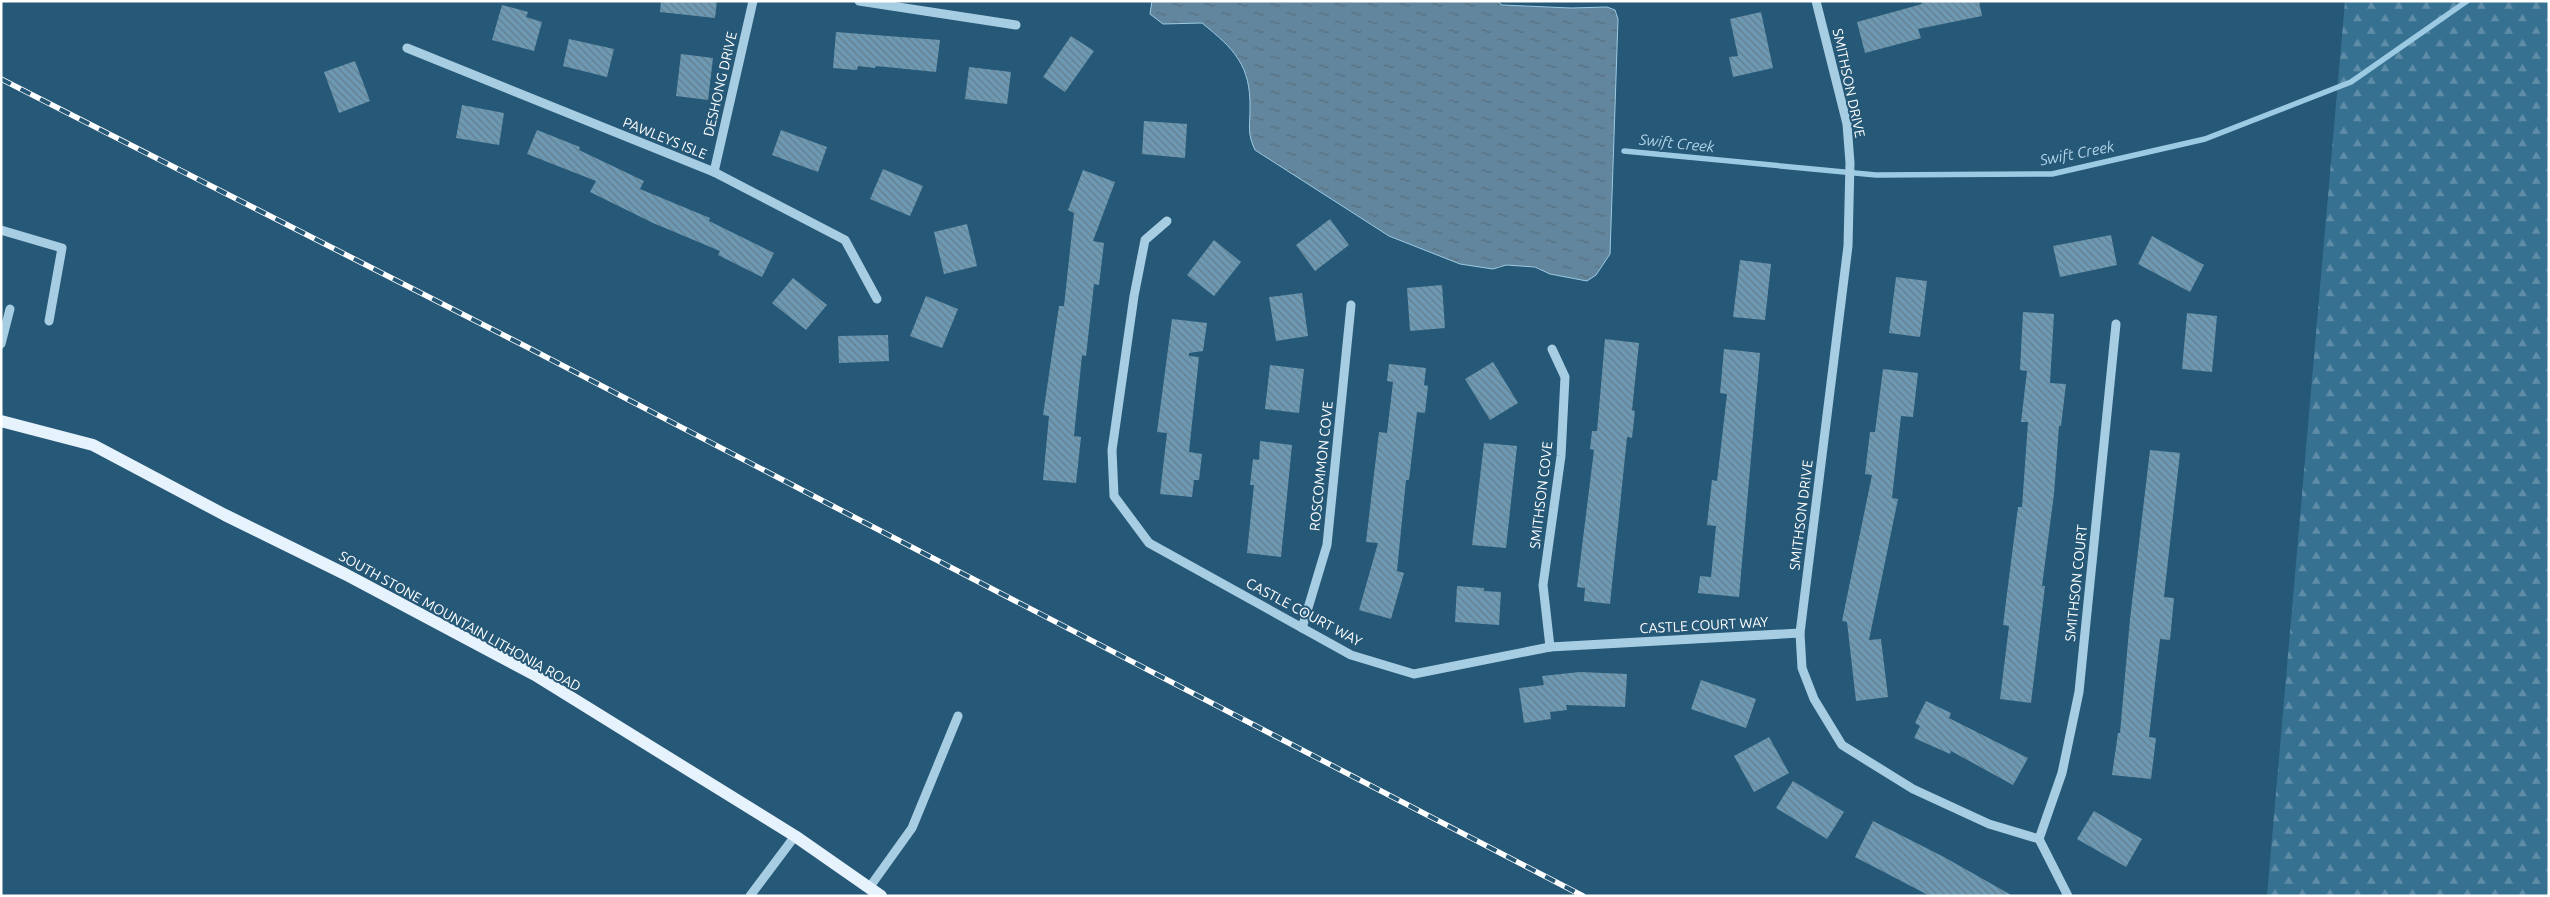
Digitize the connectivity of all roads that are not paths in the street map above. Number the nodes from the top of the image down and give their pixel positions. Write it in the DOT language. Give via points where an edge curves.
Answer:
graph roads {
  1 [pos="754,1"];
  2 [pos="859,1"];
  3 [pos="1816,1"];
  4 [pos="1016,25"];
  5 [pos="407,48"];
  6 [pos="714,172"];
  7 [pos="1167,221"];
  8 [pos="1,230"];
  9 [pos="877,299"];
  10 [pos="1351,304"];
  11 [pos="10,309"];
  12 [pos="49,321"];
  13 [pos="2116,324"];
  14 [pos="1,344"];
  15 [pos="1552,349"];
  16 [pos="1,421"];
  17 [pos="1302,628"];
  18 [pos="1800,634"];
  19 [pos="1550,647"];
  20 [pos="958,716"];
  21 [pos="795,836"];
  22 [pos="2039,839"];
  23 [pos="869,888"];
  24 [pos="750,896"];
  25 [pos="881,896"];
  26 [pos="2068,896"];
  1 -- 6 [label="street, DESHONG DRIVE"];
  2 -- 4 [label="street"];
  3 -- 18 [label="street, SMITHSON DRIVE" via="1847,124 1849,210 1847,256"];
  5 -- 6 [label="street, PAWLEYS ISLE"];
  6 -- 9 [label="street, PAWLEYS ISLE" via="845,240"];
  7 -- 17 [label="street, CASTLE COURT WAY" via="1145,240 1134,296 1112,450 1114,496 1149,543"];
  8 -- 12 [label="street" via="62,248"];
  10 -- 17 [label="street, ROSCOMMON COVE" via="1327,545"];
  11 -- 14 [label="street"];
  13 -- 22 [label="street, SMITHSON COURT" via="2079,692 2062,773"];
  15 -- 19 [label="street, SMITHSON COVE" via="1565,377 1562,456 1543,585"];
  16 -- 21 [label="main road, SOUTH STONE MOUNTAIN LITHONIA ROAD" via="93,445 345,574 535,675"];
  17 -- 19 [label="street, CASTLE COURT WAY" via="1351,655 1414,674"];
  18 -- 19 [label="street, CASTLE COURT WAY"];
  18 -- 22 [label="street, SMITHSON DRIVE" via="1802,668 1814,699 1842,745 1913,789 1989,824"];
  20 -- 23 [label="street" via="912,828"];
  21 -- 23 [label="main road, SOUTH STONE MOUNTAIN LITHONIA ROAD"];
  21 -- 24 [label="street"];
  22 -- 26 [label="street"];
  23 -- 25 [label="main road, SOUTH STONE MOUNTAIN LITHONIA ROAD"];
}
